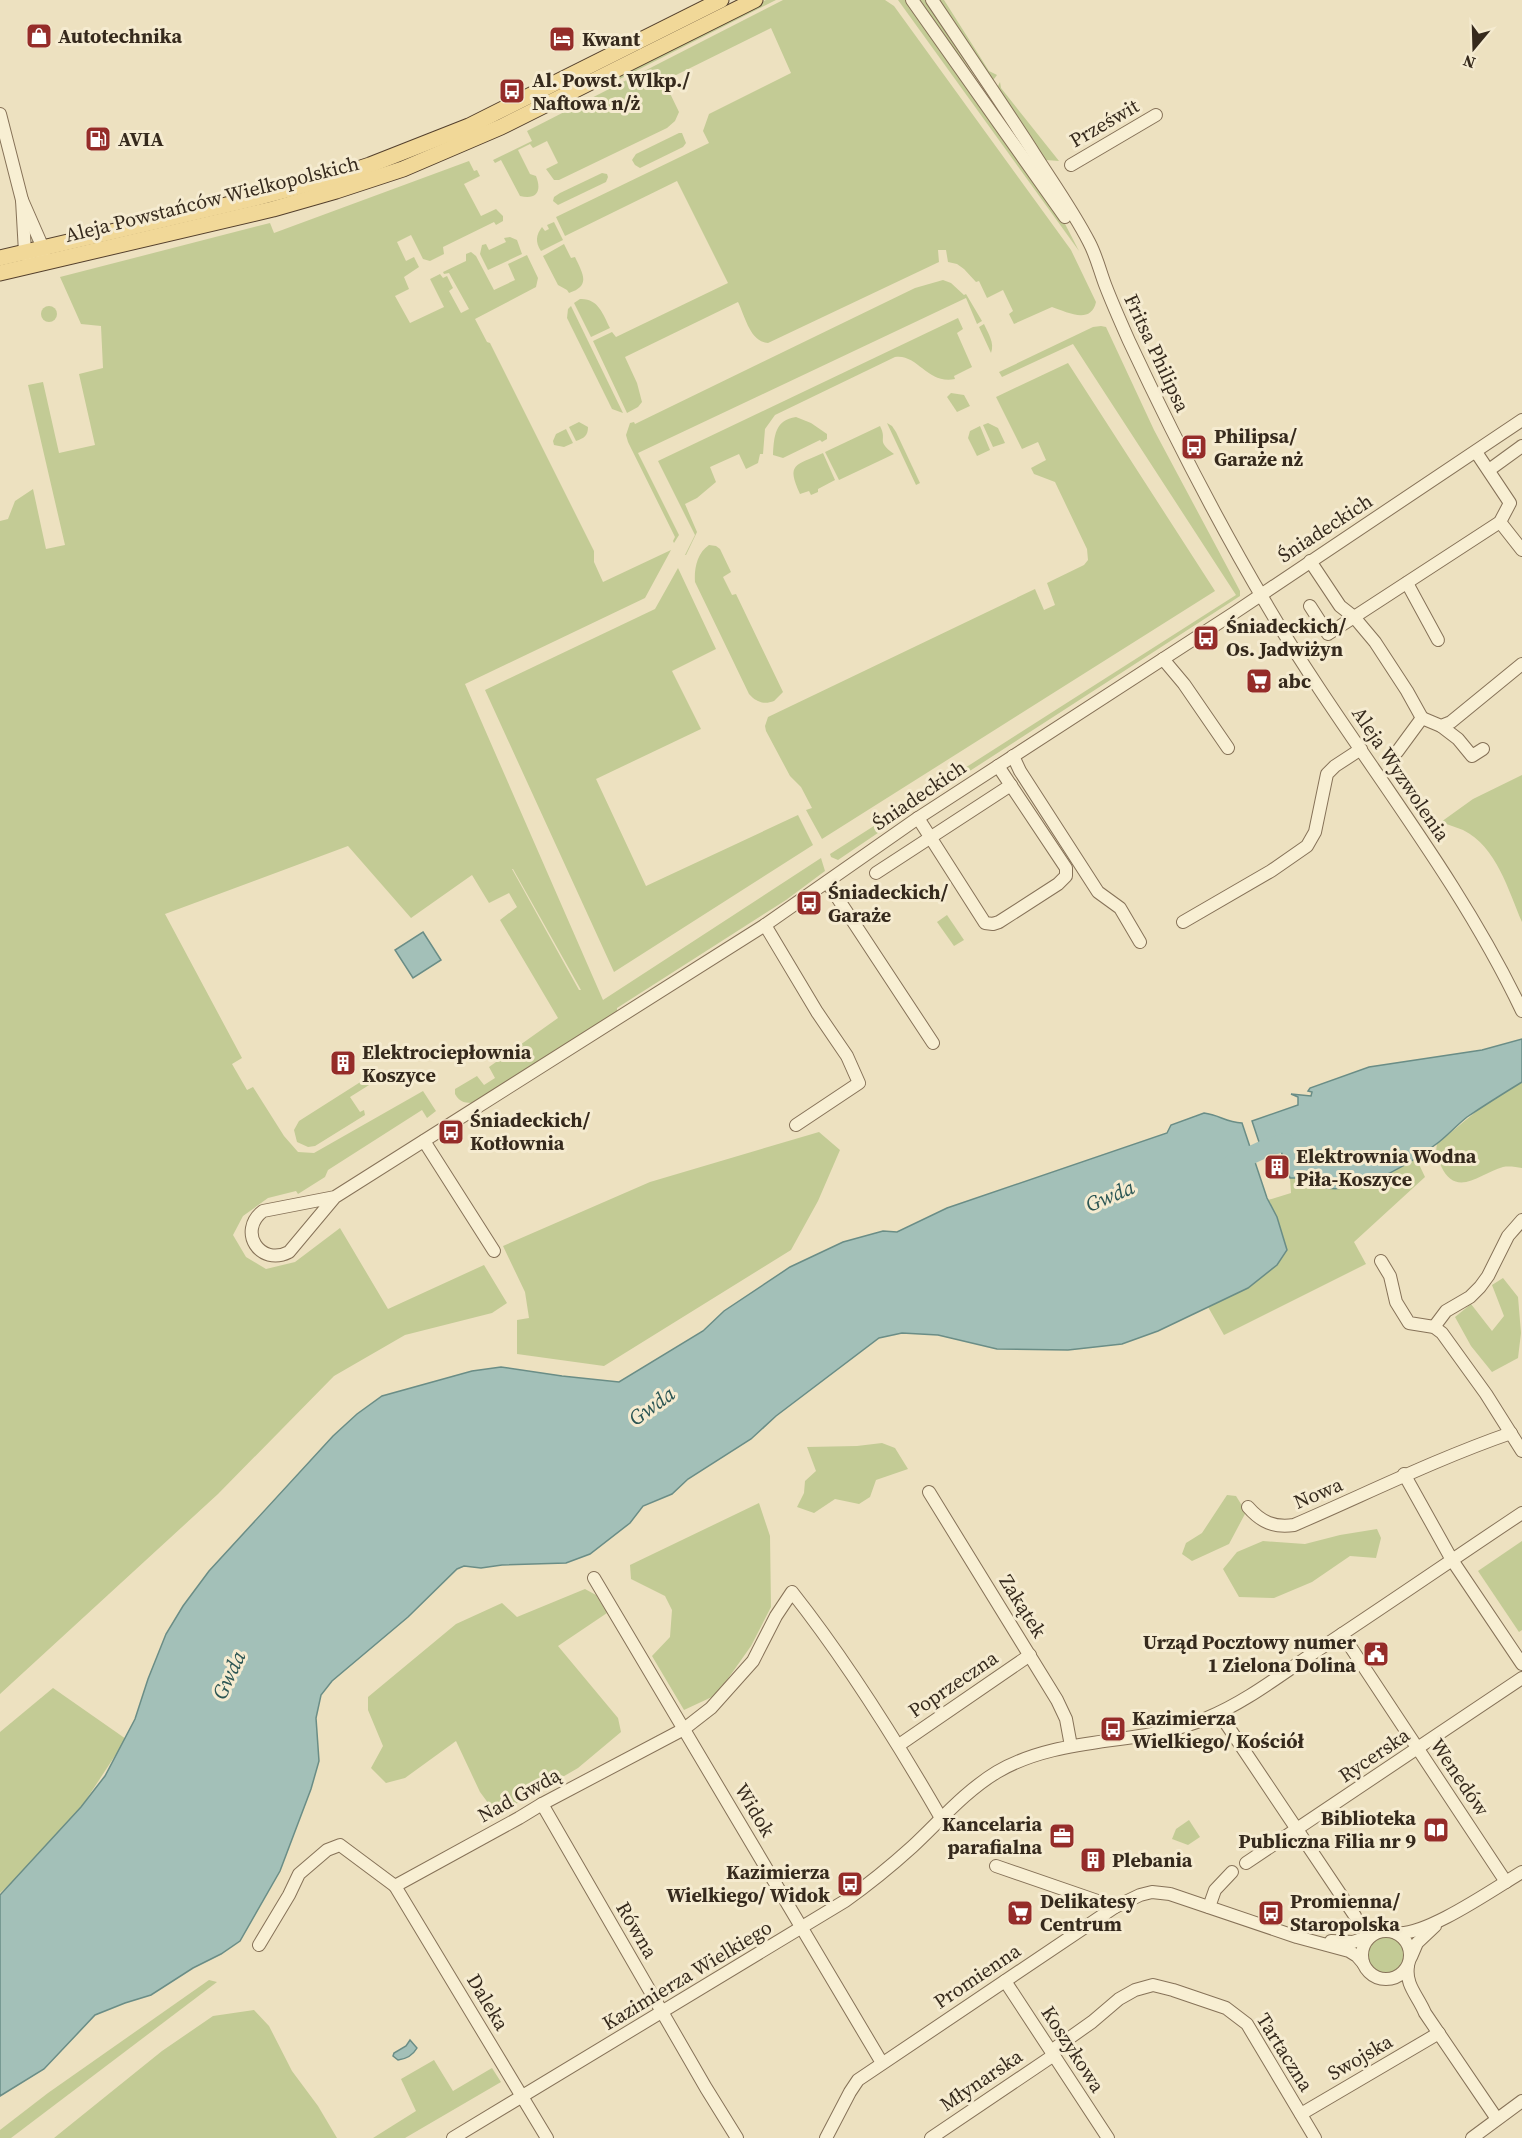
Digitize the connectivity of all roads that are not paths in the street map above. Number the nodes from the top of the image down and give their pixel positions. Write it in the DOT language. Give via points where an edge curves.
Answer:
graph roads {
  1 [pos="722,0"];
  2 [pos="755,0"];
  3 [pos="912,0"];
  4 [pos="932,0"];
  5 [pos="0,114"];
  6 [pos="1156,115"];
  7 [pos="1071,165"];
  8 [pos="22,200"];
  9 [pos="43,248"];
  10 [pos="25,252"];
  11 [pos="0,258"];
  12 [pos="37,264"];
  13 [pos="0,273"];
  14 [pos="1105,285"];
  15 [pos="1522,420"];
  16 [pos="1522,446"];
  17 [pos="1476,452"];
  18 [pos="1489,471"];
  19 [pos="1500,522"];
  20 [pos="1522,550"];
  21 [pos="1310,561"];
  22 [pos="1407,583"];
  23 [pos="1260,595"];
  24 [pos="1310,606"];
  25 [pos="1354,617"];
  26 [pos="1438,640"];
  27 [pos="1163,659"];
  28 [pos="1522,664"];
  29 [pos="1422,718"];
  30 [pos="1441,726"];
  31 [pos="1228,748"];
  32 [pos="1361,749"];
  33 [pos="1483,749"];
  34 [pos="1397,752"];
  35 [pos="1013,756"];
  36 [pos="998,766"];
  37 [pos="1011,785"];
  38 [pos="918,818"];
  39 [pos="932,837"];
  40 [pos="876,873"];
  41 [pos="827,882"];
  42 [pos="1183,922"];
  43 [pos="765,925"];
  44 [pos="1140,942"];
  45 [pos="1522,1011"];
  46 [pos="933,1043"];
  47 [pos="796,1125"];
  48 [pos="424,1141"];
  49 [pos="335,1197"];
  50 [pos="1522,1220"];
  51 [pos="494,1251"];
  52 [pos="1381,1261"];
  53 [pos="1434,1327"];
  54 [pos="1511,1433"];
  55 [pos="1522,1451"];
  56 [pos="1404,1474"];
  57 [pos="929,1492"];
  58 [pos="1248,1507"];
  59 [pos="1522,1513"];
  60 [pos="1452,1560"];
  61 [pos="594,1578"];
  62 [pos="1342,1635"];
  63 [pos="1030,1655"];
  64 [pos="1522,1664"];
  65 [pos="1522,1678"];
  66 [pos="1219,1713"];
  67 [pos="684,1729"];
  68 [pos="899,1745"];
  69 [pos="1071,1746"];
  70 [pos="1418,1749"];
  71 [pos="542,1803"];
  72 [pos="941,1818"];
  73 [pos="1298,1830"];
  74 [pos="1246,1863"];
  75 [pos="996,1866"];
  76 [pos="1232,1872"];
  77 [pos="1522,1872"];
  78 [pos="1506,1882"];
  79 [pos="395,1886"];
  80 [pos="1115,1907"];
  81 [pos="1209,1907"];
  82 [pos="1356,1916"];
  83 [pos="1445,1918"];
  84 [pos="802,1928"];
  85 [pos="1396,1934"];
  86 [pos="1372,1936"];
  87 [pos="1318,1942"];
  88 [pos="259,1945"];
  89 [pos="1409,1962"];
  90 [pos="1363,1964"];
  91 [pos="1386,1980"];
  92 [pos="1005,1981"];
  93 [pos="662,2012"];
  94 [pos="1425,2013"];
  95 [pos="1439,2033"];
  96 [pos="1052,2053"];
  97 [pos="882,2063"];
  98 [pos="522,2096"];
  99 [pos="1522,2101"];
  100 [pos="1301,2114"];
  101 [pos="1497,2119"];
  102 [pos="453,2138"];
  103 [pos="547,2138"];
  104 [pos="737,2138"];
  105 [pos="826,2138"];
  106 [pos="931,2138"];
  107 [pos="1108,2138"];
  108 [pos="1315,2138"];
  109 [pos="1472,2138"];
  1 -- 9 [label="main road, Aleja Powstańców Wielkopolskich" via="468,126 378,162 284,191"];
  2 -- 12 [label="main road, Aleja Powstańców Wielkopolskich" via="501,127 403,169 304,201"];
  3 -- 14 [label="street, Fritsa Philipsa" via="1071,225"];
  4 -- 14 [label="street, Fritsa Philipsa" via="1072,212"];
  5 -- 8 [label="street"];
  6 -- 7 [label="street, Prześwit"];
  8 -- 9 [label="street"];
  8 -- 10 [label="street"];
  9 -- 10 [label="main road, Aleja Powstańców Wielkopolskich"];
  9 -- 12 [label="street"];
  10 -- 11 [label="main road, Aleja Powstańców Wielkopolskich"];
  10 -- 12 [label="street"];
  12 -- 13 [label="main road, Aleja Powstańców Wielkopolskich"];
  14 -- 23 [label="street, Fritsa Philipsa" via="1174,435"];
  15 -- 17 [label="street, Śniadeckich"];
  16 -- 18 [label="street"];
  17 -- 18 [label="street"];
  17 -- 21 [label="street, Śniadeckich"];
  18 -- 19 [label="street" via="1510,503"];
  19 -- 20 [label="street"];
  19 -- 22 [label="street"];
  21 -- 23 [label="street, Śniadeckich"];
  21 -- 25 [label="street" via="1340,606"];
  22 -- 25 [label="street"];
  22 -- 26 [label="street"];
  23 -- 27 [label="street, Śniadeckich"];
  23 -- 32 [label="street, Aleja Wyzwolenia"];
  24 -- 25 [label="street" via="1328,634"];
  25 -- 29 [label="street" via="1375,642"];
  27 -- 31 [label="street"];
  27 -- 35 [label="street, Śniadeckich"];
  28 -- 30 [label="street"];
  29 -- 30 [label="street"];
  29 -- 34 [label="street"];
  30 -- 33 [label="street" via="1472,756"];
  32 -- 42 [label="street" via="1327,774 1315,832 1307,846"];
  32 -- 45 [label="street, Aleja Wyzwolenia" via="1475,922"];
  35 -- 36 [label="street, Śniadeckich"];
  35 -- 44 [label="street" via="1098,892 1120,908"];
  36 -- 37 [label="street"];
  36 -- 38 [label="street, Śniadeckich"];
  37 -- 39 [label="street"];
  37 -- 39 [label="street" via="1066,868 1066,876 1050,889 996,924 985,923"];
  38 -- 39 [label="street"];
  38 -- 41 [label="street, Śniadeckich"];
  39 -- 40 [label="street"];
  41 -- 43 [label="street, Śniadeckich"];
  41 -- 46 [label="street"];
  43 -- 47 [label="street" via="847,1056 859,1083"];
  43 -- 48 [label="street, Śniadeckich"];
  48 -- 49 [label="street, Śniadeckich"];
  48 -- 51 [label="street"];
  49 -- 49 [label="street" via="263,1211 253,1225 255,1245 272,1256 289,1252"];
  50 -- 53 [label="street" via="1480,1287 1446,1311"];
  52 -- 53 [label="street" via="1390,1276 1396,1302 1409,1323"];
  53 -- 54 [label="street"];
  54 -- 55 [label="street"];
  54 -- 56 [label="street, Nowa"];
  56 -- 58 [label="street, Nowa" via="1383,1487 1285,1526 1261,1520"];
  56 -- 60 [label="street"];
  57 -- 63 [label="street, Zakątek"];
  59 -- 60 [label="street, Kazimierza Wielkiego"];
  60 -- 62 [label="street, Kazimierza Wielkiego"];
  60 -- 64 [label="street"];
  61 -- 67 [label="street, Widok"];
  62 -- 66 [label="street, Kazimierza Wielkiego"];
  62 -- 70 [label="street, Wenedów"];
  63 -- 68 [label="street, Poprzeczna"];
  63 -- 69 [label="street, Zakątek" via="1063,1710"];
  65 -- 70 [label="street, Rycerska"];
  66 -- 69 [label="street, Kazimierza Wielkiego" via="1180,1728"];
  66 -- 73 [label="street"];
  67 -- 68 [label="street, Nad Gwdą" via="711,1708 753,1661 792,1592"];
  67 -- 71 [label="street, Nad Gwdą"];
  67 -- 84 [label="street, Widok"];
  68 -- 72 [label="street"];
  69 -- 72 [label="street, Kazimierza Wielkiego" via="1034,1755 997,1772"];
  70 -- 73 [label="street, Rycerska"];
  70 -- 78 [label="street, Wenedów"];
  71 -- 79 [label="street, Nad Gwdą"];
  71 -- 93 [label="street, Równa"];
  72 -- 84 [label="street, Kazimierza Wielkiego" via="876,1878"];
  73 -- 74 [label="street, Rycerska"];
  73 -- 82 [label="street"];
  75 -- 80 [label="street"];
  76 -- 81 [label="street" via="1215,1890"];
  77 -- 78 [label="street"];
  78 -- 83 [label="street"];
  79 -- 88 [label="street" via="340,1845 327,1850 299,1874"];
  79 -- 98 [label="street, Daleka"];
  80 -- 81 [label="street, Promienna" via="1134,1896 1152,1892"];
  80 -- 92 [label="street, Promienna"];
  81 -- 87 [label="street, Promienna"];
  83 -- 85 [label="street" via="1409,1934"];
  83 -- 89 [label="street" via="1417,1943"];
  84 -- 93 [label="street, Kazimierza Wielkiego"];
  84 -- 97 [label="street, Widok"];
  85 -- 86 [label="street" via="1384,1931"];
  85 -- 89 [label="street" via="1407,1943"];
  86 -- 87 [label="street, Promienna" via="1353,1942"];
  86 -- 90 [label="street" via="1362,1948"];
  87 -- 90 [label="street, Promienna" via="1354,1953"];
  89 -- 91 [label="street" via="1399,1976"];
  89 -- 94 [label="street" via="1408,1983"];
  90 -- 91 [label="street" via="1372,1975"];
  91 -- 94 [label="street" via="1398,1986"];
  92 -- 96 [label="street, Koszykowa"];
  92 -- 97 [label="street, Promienna"];
  93 -- 98 [label="street, Kazimierza Wielkiego"];
  93 -- 104 [label="street, Równa"];
  94 -- 95 [label="street"];
  95 -- 100 [label="street, Swojska"];
  95 -- 101 [label="street"];
  96 -- 100 [label="street, Tartaczna" via="1119,1999 1153,1985 1226,2008 1242,2019"];
  96 -- 106 [label="street, Młynarska"];
  96 -- 107 [label="street, Koszykowa"];
  97 -- 105 [label="street, Promienna" via="858,2080 849,2092"];
  98 -- 102 [label="street, Kazimierza Wielkiego"];
  98 -- 103 [label="street, Daleka"];
  99 -- 101 [label="street"];
  100 -- 108 [label="street, Tartaczna"];
  101 -- 109 [label="street"];
}
